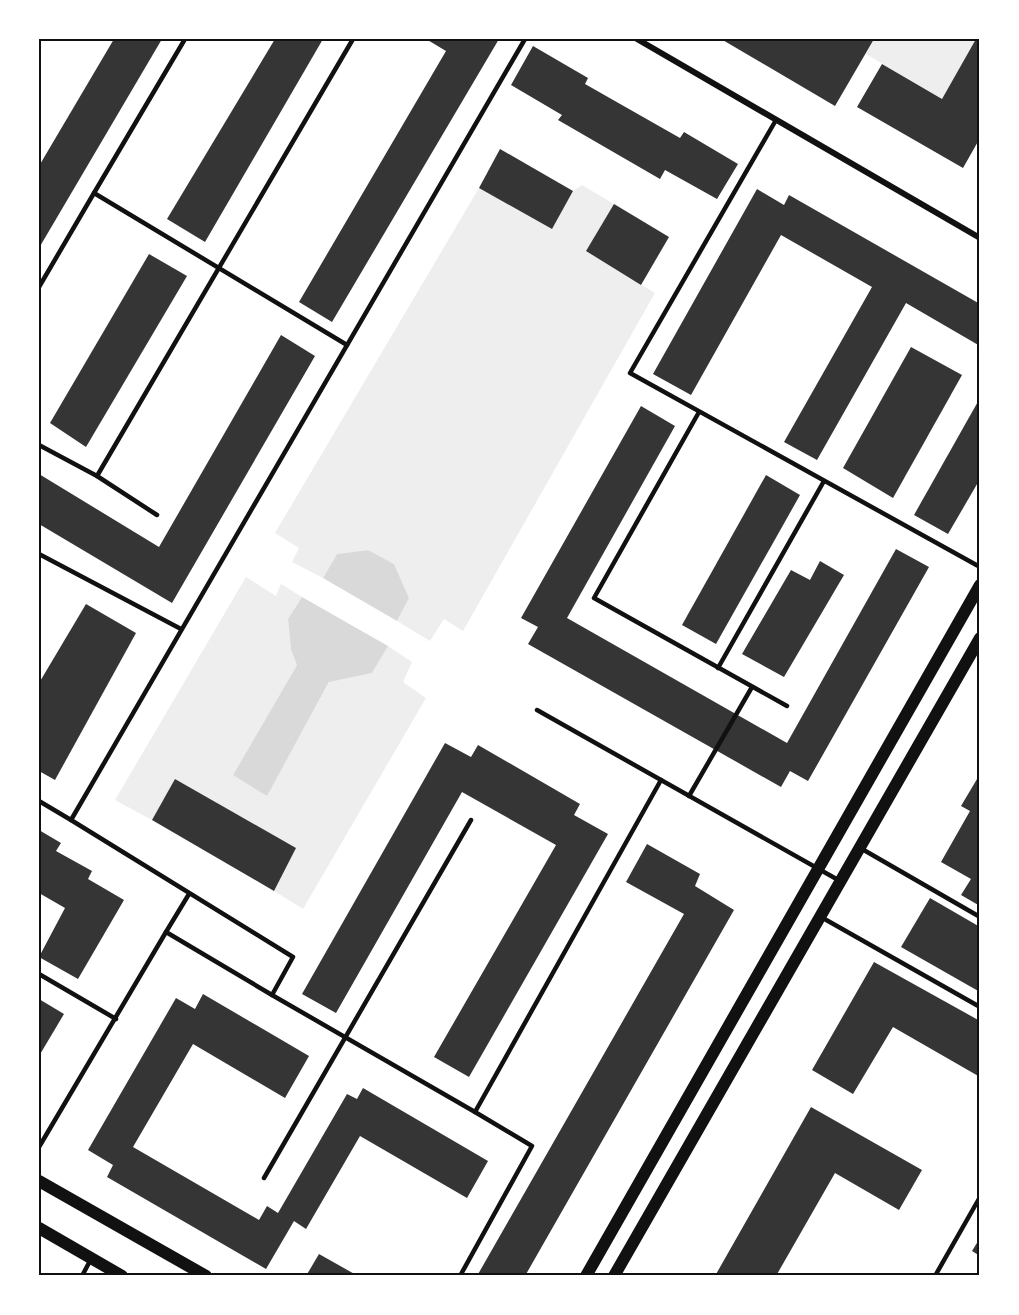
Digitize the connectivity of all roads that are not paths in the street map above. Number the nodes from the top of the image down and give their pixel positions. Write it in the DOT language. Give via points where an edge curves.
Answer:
graph roads {
  1 [pos="185,39"];
  2 [pos="352,39"];
  3 [pos="525,39"];
  4 [pos="637,39"];
  5 [pos="776,120"];
  6 [pos="94,193"];
  7 [pos="980,238"];
  8 [pos="220,268"];
  9 [pos="39,286"];
  10 [pos="347,345"];
  11 [pos="699,412"];
  12 [pos="39,445"];
  13 [pos="97,476"];
  14 [pos="824,481"];
  15 [pos="157,515"];
  16 [pos="39,554"];
  17 [pos="980,567"];
  18 [pos="980,585"];
  19 [pos="181,629"];
  20 [pos="980,638"];
  21 [pos="718,668"];
  22 [pos="752,687"];
  23 [pos="787,706"];
  24 [pos="537,710"];
  25 [pos="661,780"];
  26 [pos="689,796"];
  27 [pos="39,801"];
  28 [pos="71,820"];
  29 [pos="471,820"];
  30 [pos="860,848"];
  31 [pos="818,869"];
  32 [pos="840,881"];
  33 [pos="189,894"];
  34 [pos="820,916"];
  35 [pos="980,917"];
  36 [pos="166,932"];
  37 [pos="39,974"];
  38 [pos="272,995"];
  39 [pos="980,1008"];
  40 [pos="116,1019"];
  41 [pos="345,1037"];
  42 [pos="475,1112"];
  43 [pos="39,1147"];
  44 [pos="264,1178"];
  45 [pos="39,1181"];
  46 [pos="980,1197"];
  47 [pos="39,1228"];
  48 [pos="92,1259"];
  49 [pos="82,1276"];
  50 [pos="122,1276"];
  51 [pos="206,1276"];
  52 [pos="460,1276"];
  53 [pos="586,1276"];
  54 [pos="614,1276"];
  55 [pos="934,1276"];
  1 -- 6 [label="lane"];
  2 -- 8 [label="lane"];
  3 -- 10 [label="lane"];
  4 -- 5 [label="street"];
  5 -- 7 [label="street"];
  5 -- 11 [label="lane" via="630,373"];
  6 -- 8 [label="lane"];
  6 -- 9 [label="lane"];
  8 -- 10 [label="lane"];
  8 -- 13 [label="lane"];
  10 -- 19 [label="lane"];
  11 -- 14 [label="lane"];
  11 -- 21 [label="lane" via="594,598"];
  12 -- 13 [label="lane"];
  13 -- 15 [label="lane"];
  14 -- 17 [label="lane"];
  14 -- 21 [label="lane"];
  16 -- 19 [label="lane"];
  18 -- 31 [label="main road"];
  19 -- 28 [label="lane"];
  20 -- 30 [label="main road"];
  21 -- 22 [label="lane"];
  22 -- 23 [label="lane"];
  22 -- 26 [label="lane"];
  24 -- 25 [label="lane"];
  25 -- 26 [label="lane"];
  25 -- 42 [label="lane"];
  26 -- 31 [label="lane"];
  27 -- 28 [label="lane"];
  28 -- 33 [label="lane"];
  29 -- 41 [label="lane"];
  30 -- 32 [label="main road"];
  30 -- 35 [label="lane"];
  31 -- 32 [label="lane"];
  31 -- 53 [label="main road"];
  32 -- 34 [label="main road"];
  33 -- 36 [label="lane"];
  33 -- 38 [label="lane" via="293,957"];
  34 -- 39 [label="lane"];
  34 -- 54 [label="main road"];
  36 -- 38 [label="lane"];
  36 -- 40 [label="lane"];
  37 -- 40 [label="lane"];
  38 -- 41 [label="lane"];
  40 -- 43 [label="lane"];
  41 -- 42 [label="lane"];
  41 -- 44 [label="lane"];
  42 -- 52 [label="lane" via="532,1146"];
  45 -- 51 [label="main road"];
  46 -- 55 [label="lane"];
  47 -- 48 [label="main road"];
  48 -- 49 [label="lane"];
  48 -- 50 [label="main road"];
}
